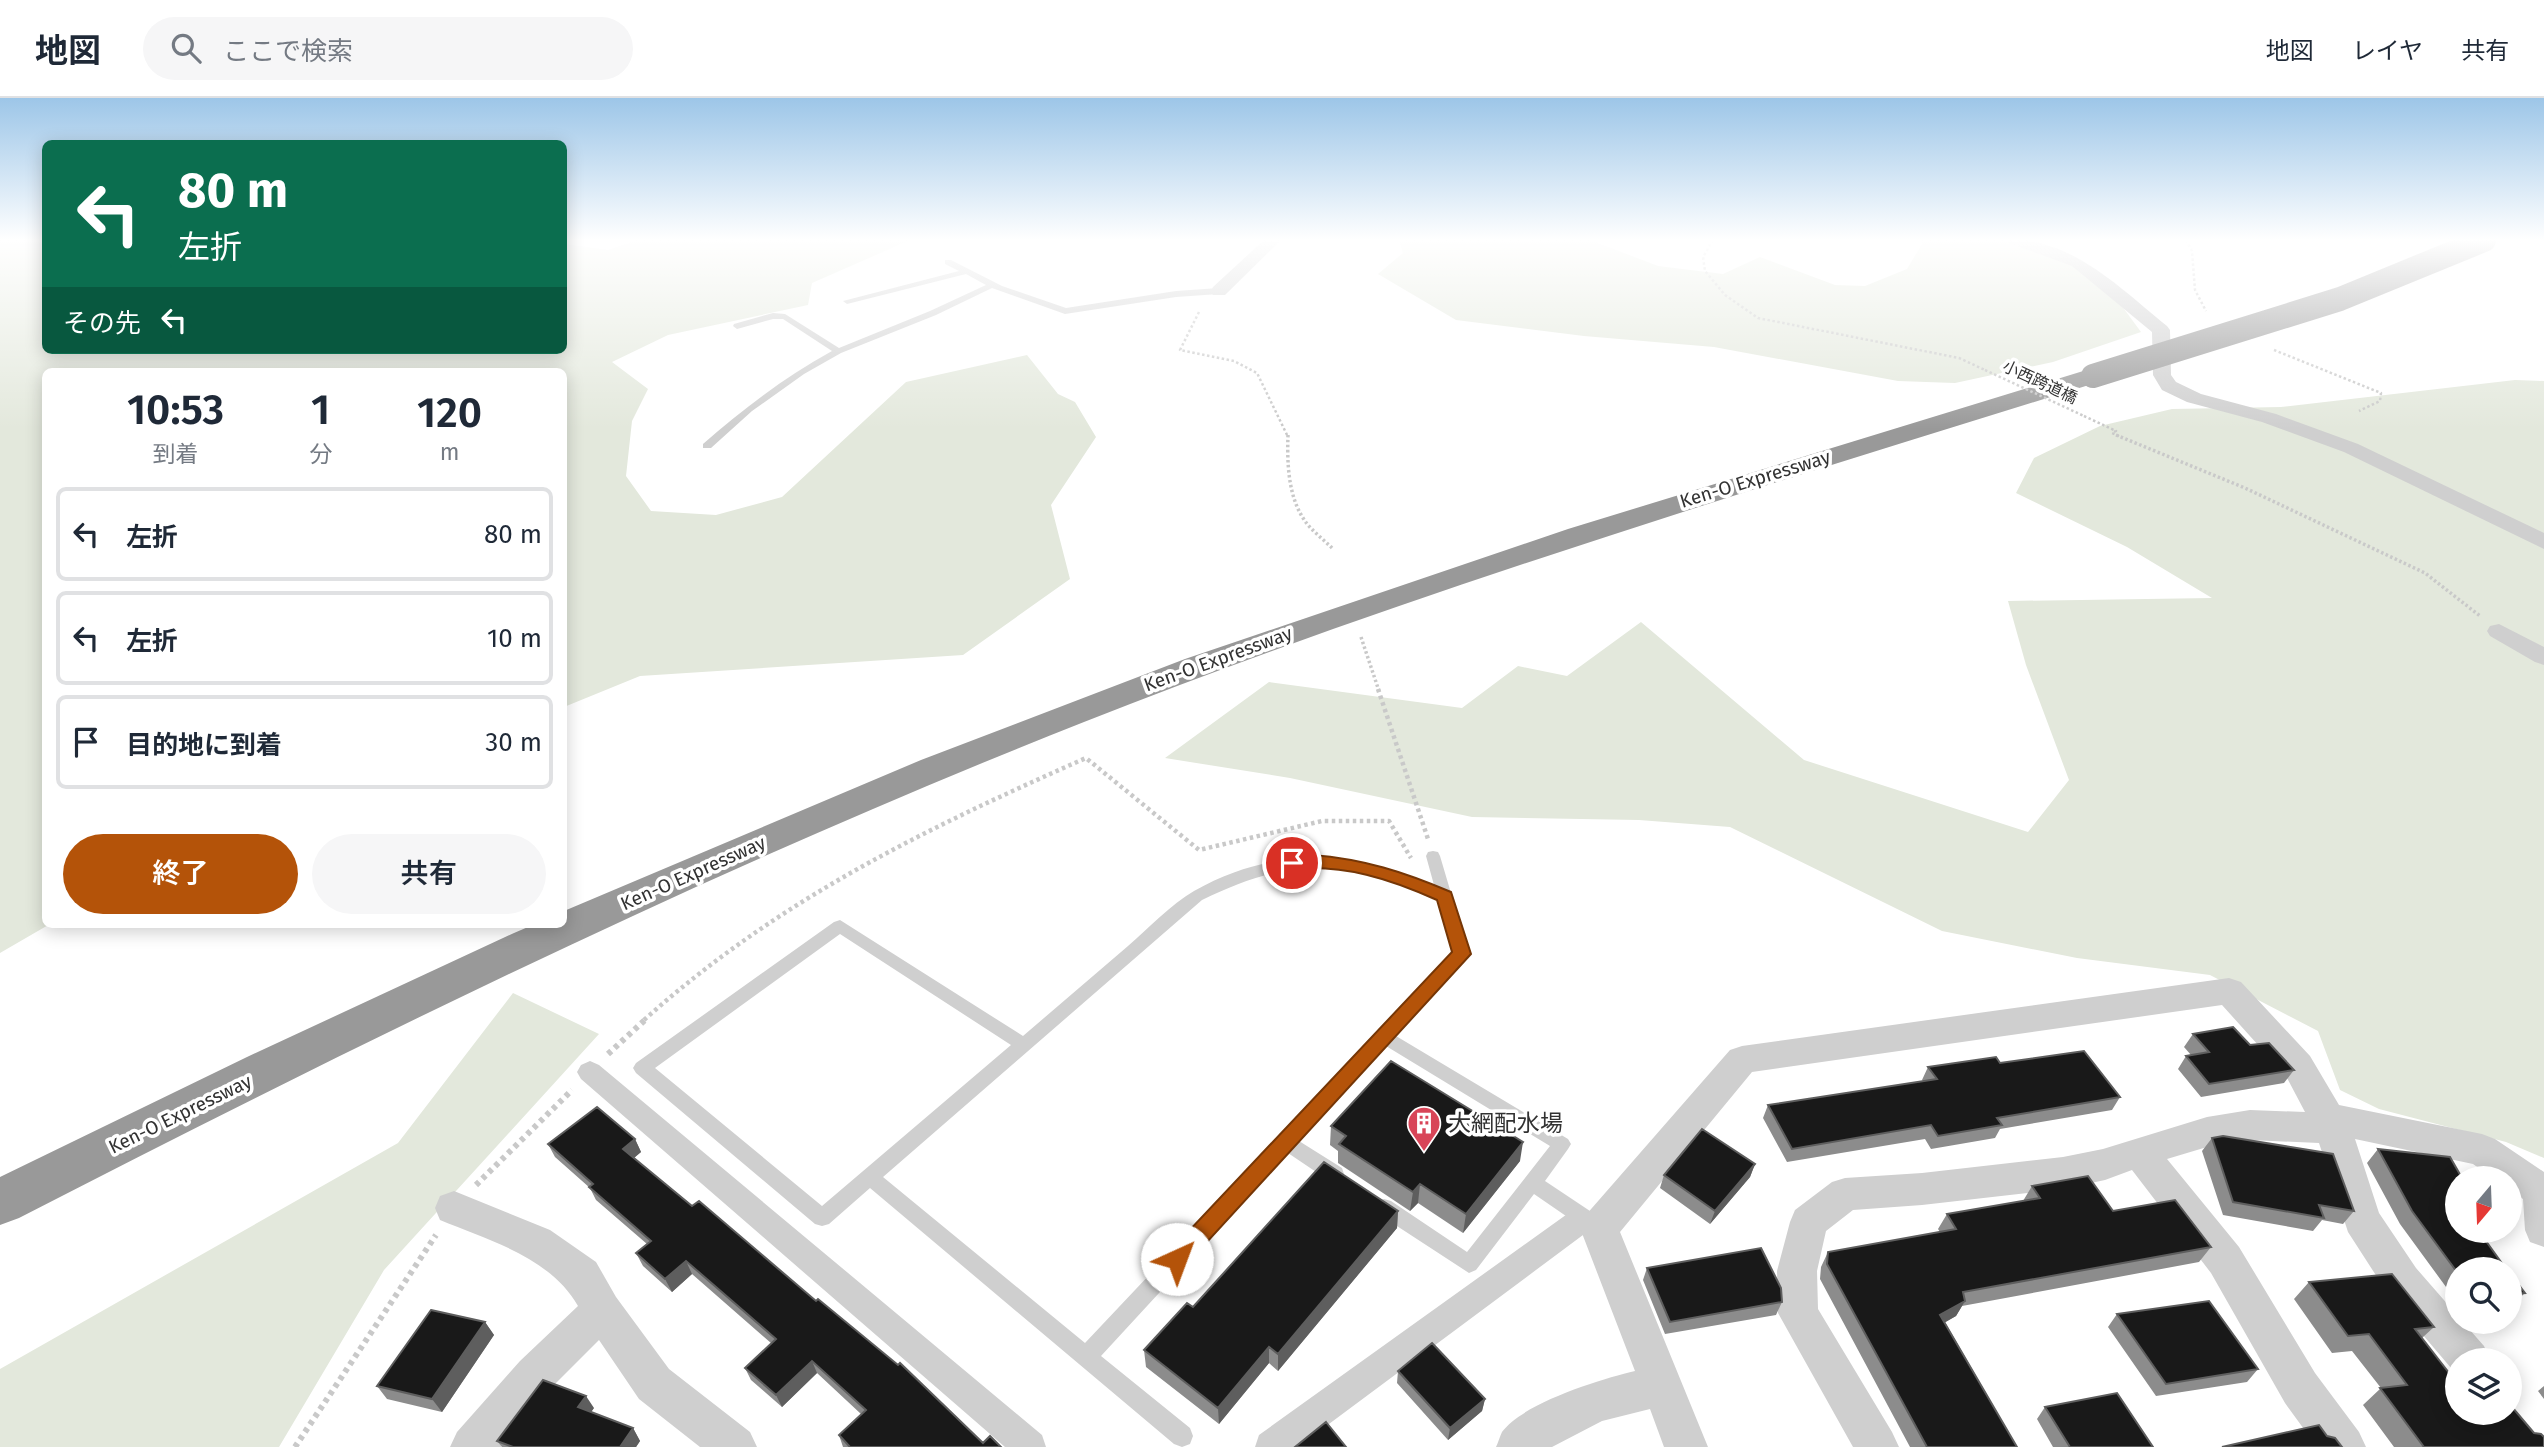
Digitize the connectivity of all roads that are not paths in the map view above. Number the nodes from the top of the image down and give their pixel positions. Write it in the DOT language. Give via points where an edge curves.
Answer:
graph roads {
  1 [pos="954,303"];
  2 [pos="1042,303"];
  3 [pos="1118,303"];
  4 [pos="2127,303"];
  5 [pos="2323,303"];
  6 [pos="737,326"];
  7 [pos="838,351"];
  8 [pos="707,446"];
  9 [pos="2544,542"];
  10 [pos="2499,631"];
  11 [pos="2544,657"];
  12 [pos="1433,856"];
  13 [pos="1445,896"];
  14 [pos="1384,1037"];
  15 [pos="1024,1045"];
  16 [pos="590,1072"];
  17 [pos="2330,1123"];
  18 [pos="1286,1142"];
  19 [pos="2139,1151"];
  20 [pos="870,1177"];
  21 [pos="1533,1183"];
  22 [pos="2542,1192"];
  23 [pos="0,1202"];
  24 [pos="454,1208"];
  25 [pos="1599,1228"];
  26 [pos="2544,1230"];
  27 [pos="602,1310"];
  28 [pos="2459,1348"];
  29 [pos="1086,1357"];
  30 [pos="1662,1386"];
  31 [pos="1182,1436"];
  32 [pos="472,1447"];
  33 [pos="736,1447"];
  34 [pos="1030,1447"];
  35 [pos="1271,1447"];
  36 [pos="1518,1447"];
  37 [pos="1686,1447"];
  38 [pos="1877,1447"];
  39 [pos="2344,1447"];
  1 -- 7 [label="lane"];
  2 -- 3 [label="lane" via="1065,311"];
  4 -- 9 [label="street" via="2161,330 2162,375 2169,386 2351,448"];
  5 -- 23 [label="highway, Ken-O Expressway, bridge" via="1616,522 1332,617 1070,714 846,805 615,907"];
  6 -- 7 [label="lane" via="785,317"];
  7 -- 8 [label="lane" via="749,409"];
  10 -- 11 [label="street"];
  12 -- 13 [label="lane"];
  13 -- 14 [label="lane" via="1461,954"];
  13 -- 15 [label="lane" via="1354,864 1270,865 1231,878 1198,896"];
  14 -- 18 [label="lane"];
  14 -- 21 [label="lane" via="1562,1144"];
  15 -- 20 [label="lane"];
  15 -- 20 [label="lane" via="840,926 642,1068 822,1218"];
  16 -- 34 [label="street"];
  17 -- 19 [label="street" via="2250,1125"];
  17 -- 22 [label="street" via="2482,1150"];
  17 -- 25 [label="street" via="2298,1066 2229,991 1742,1060"];
  17 -- 28 [label="street" via="2362,1220 2402,1281"];
  18 -- 21 [label="lane" via="1469,1264"];
  18 -- 29 [label="lane"];
  19 -- 38 [label="street" via="2063,1173 1844,1194 1809,1222 1797,1271 1798,1313"];
  19 -- 39 [label="street" via="2225,1259 2300,1388"];
  20 -- 29 [label="lane"];
  21 -- 25 [label="lane"];
  22 -- 26 [label="street"];
  24 -- 27 [label="street" via="536,1242 582,1275"];
  25 -- 30 [label="street"];
  25 -- 35 [label="street" via="1580,1221"];
  27 -- 32 [label="street" via="535,1374"];
  27 -- 33 [label="street" via="654,1384"];
  29 -- 31 [label="lane"];
  30 -- 36 [label="street" via="1596,1401 1539,1430"];
  30 -- 37 [label="street"];
}
